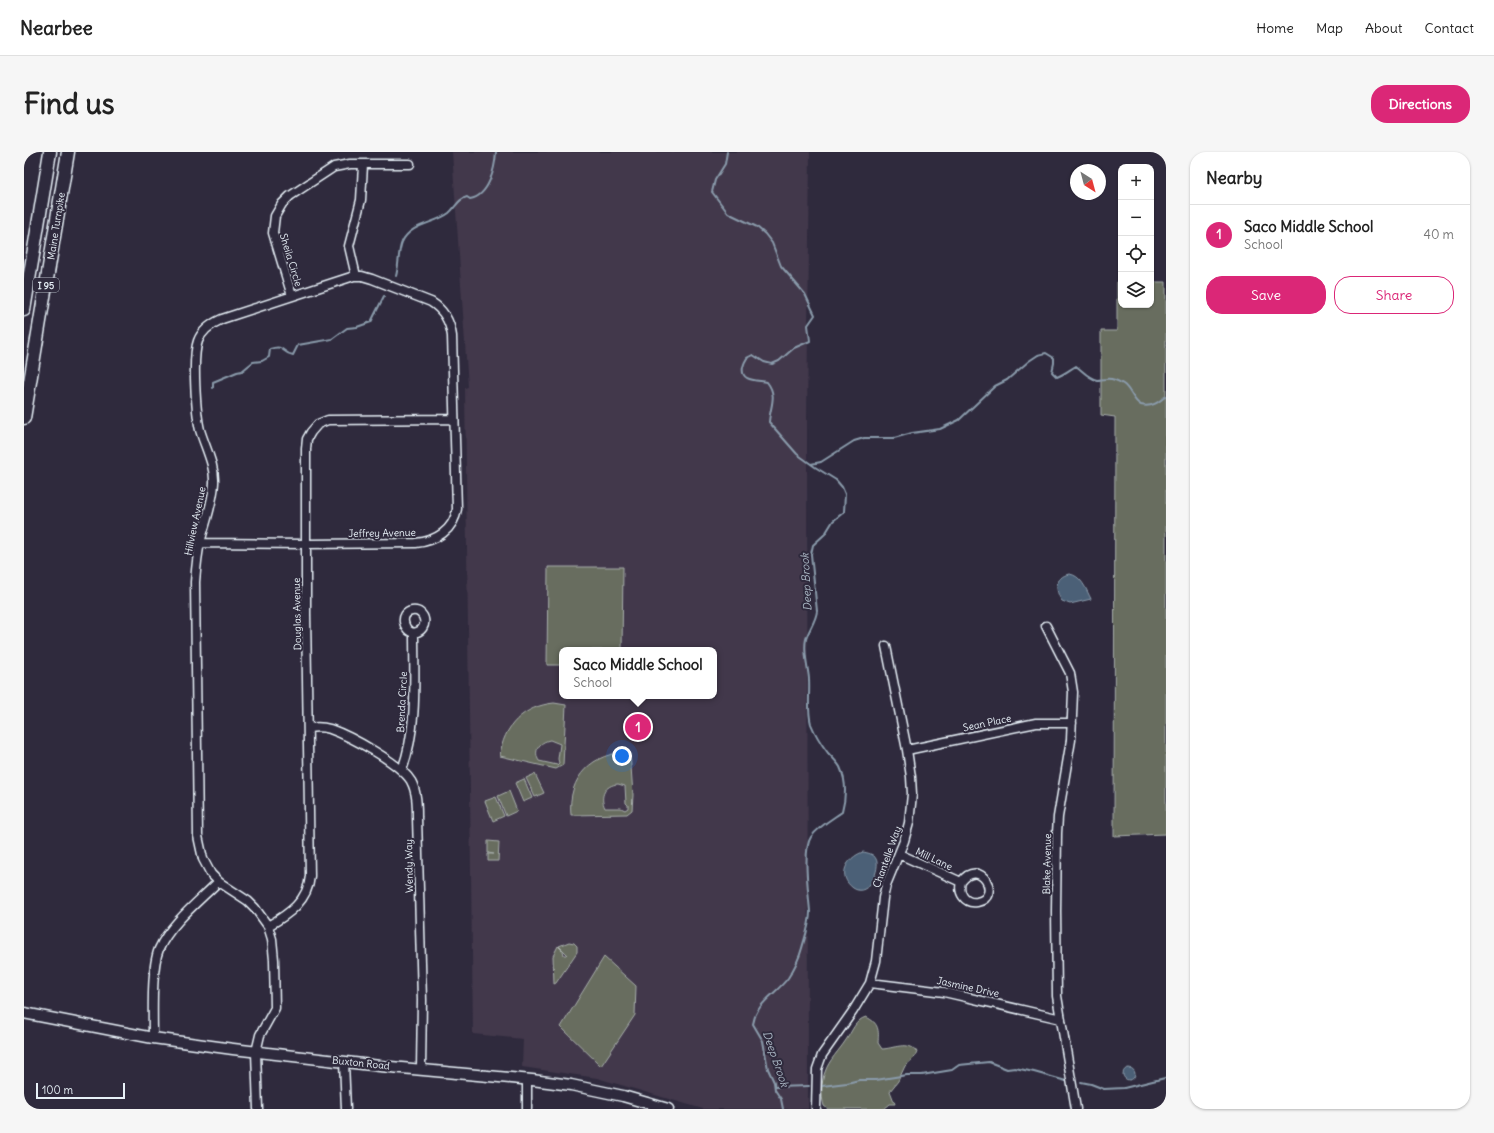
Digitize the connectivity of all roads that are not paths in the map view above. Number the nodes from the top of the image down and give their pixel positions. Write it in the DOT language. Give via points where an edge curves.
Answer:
graph roads {
  1 [pos="50,152"];
  2 [pos="68,152"];
  3 [pos="410,164"];
  4 [pos="363,165"];
  5 [pos="356,276"];
  6 [pos="292,296"];
  7 [pos="24,306"];
  8 [pos="24,418"];
  9 [pos="454,419"];
  10 [pos="200,543"];
  11 [pos="306,544"];
  12 [pos="1046,626"];
  13 [pos="414,633"];
  14 [pos="886,646"];
  15 [pos="1072,723"];
  16 [pos="309,728"];
  17 [pos="907,750"];
  18 [pos="402,770"];
  19 [pos="899,854"];
  20 [pos="218,882"];
  21 [pos="961,882"];
  22 [pos="268,926"];
  23 [pos="870,983"];
  24 [pos="24,1013"];
  25 [pos="1061,1019"];
  26 [pos="153,1038"];
  27 [pos="256,1052"];
  28 [pos="344,1062"];
  29 [pos="421,1069"];
  30 [pos="527,1080"];
  31 [pos="258,1109"];
  32 [pos="346,1109"];
  33 [pos="527,1109"];
  34 [pos="668,1109"];
  35 [pos="816,1109"];
  36 [pos="1076,1109"];
  1 -- 7 [label="highway, Maine Turnpike / I 95"];
  2 -- 8 [label="highway, Maine Turnpike / I 95"];
  3 -- 4 [label="street, Sheila Circle"];
  4 -- 5 [label="street" via="360,208 349,240"];
  4 -- 6 [label="street, Sheila Circle" via="334,167 290,196 278,209 273,222 273,233"];
  5 -- 6 [label="street, Hillview Avenue"];
  5 -- 9 [label="street, Hillview Avenue" via="367,277 432,302 446,315 452,336"];
  6 -- 10 [label="street, Hillview Avenue" via="216,322 203,332 198,341 198,420 212,466 214,482"];
  9 -- 11 [label="street, Jeffrey Avenue" via="457,508 453,521 444,532 421,542"];
  9 -- 11 [label="street, Douglas Avenue" via="332,420 315,427 308,436 306,449"];
  10 -- 11 [label="street, Jeffrey Avenue"];
  10 -- 20 [label="street, Hillview Avenue" via="195,582 198,836 205,862"];
  11 -- 16 [label="street, Douglas Avenue"];
  12 -- 15 [label="street, Blake Avenue" via="1070,673 1073,692"];
  13 -- 18 [label="street, Brenda Circle" via="412,721 408,753"];
  14 -- 17 [label="street, Chantelle Way"];
  15 -- 17 [label="street, Sean Place" via="1036,723"];
  15 -- 25 [label="street, Blake Avenue" via="1058,817 1056,853 1056,972"];
  16 -- 18 [label="street, Wendy Way" via="325,728 336,732"];
  16 -- 22 [label="street, Douglas Avenue" via="309,886 304,898 297,905"];
  17 -- 19 [label="street, Chantelle Way" via="911,803 907,832"];
  18 -- 29 [label="street, Wendy Way" via="414,790 418,817"];
  19 -- 21 [label="street, Mill Lane"];
  19 -- 23 [label="street, Chantelle Way" via="883,898 876,961"];
  20 -- 22 [label="street, Hillview Avenue" via="248,901"];
  20 -- 26 [label="street" via="178,922 159,948 154,980"];
  22 -- 27 [label="street, Hillview Avenue" via="274,955 275,1008 260,1035"];
  23 -- 25 [label="street, Jasmine Drive" via="944,992"];
  23 -- 35 [label="street, Chantelle Way" via="822,1055 817,1069"];
  24 -- 26 [label="main road, Buxton Road"];
  25 -- 36 [label="street, Blake Avenue"];
  26 -- 27 [label="main road, Buxton Road"];
  27 -- 28 [label="main road, Buxton Road"];
  27 -- 31 [label="street, Hillview Avenue"];
  28 -- 29 [label="main road, Buxton Road"];
  28 -- 32 [label="street"];
  29 -- 30 [label="main road, Buxton Road"];
  30 -- 33 [label="street"];
  30 -- 34 [label="main road, Buxton Road" via="589,1088"];
}
